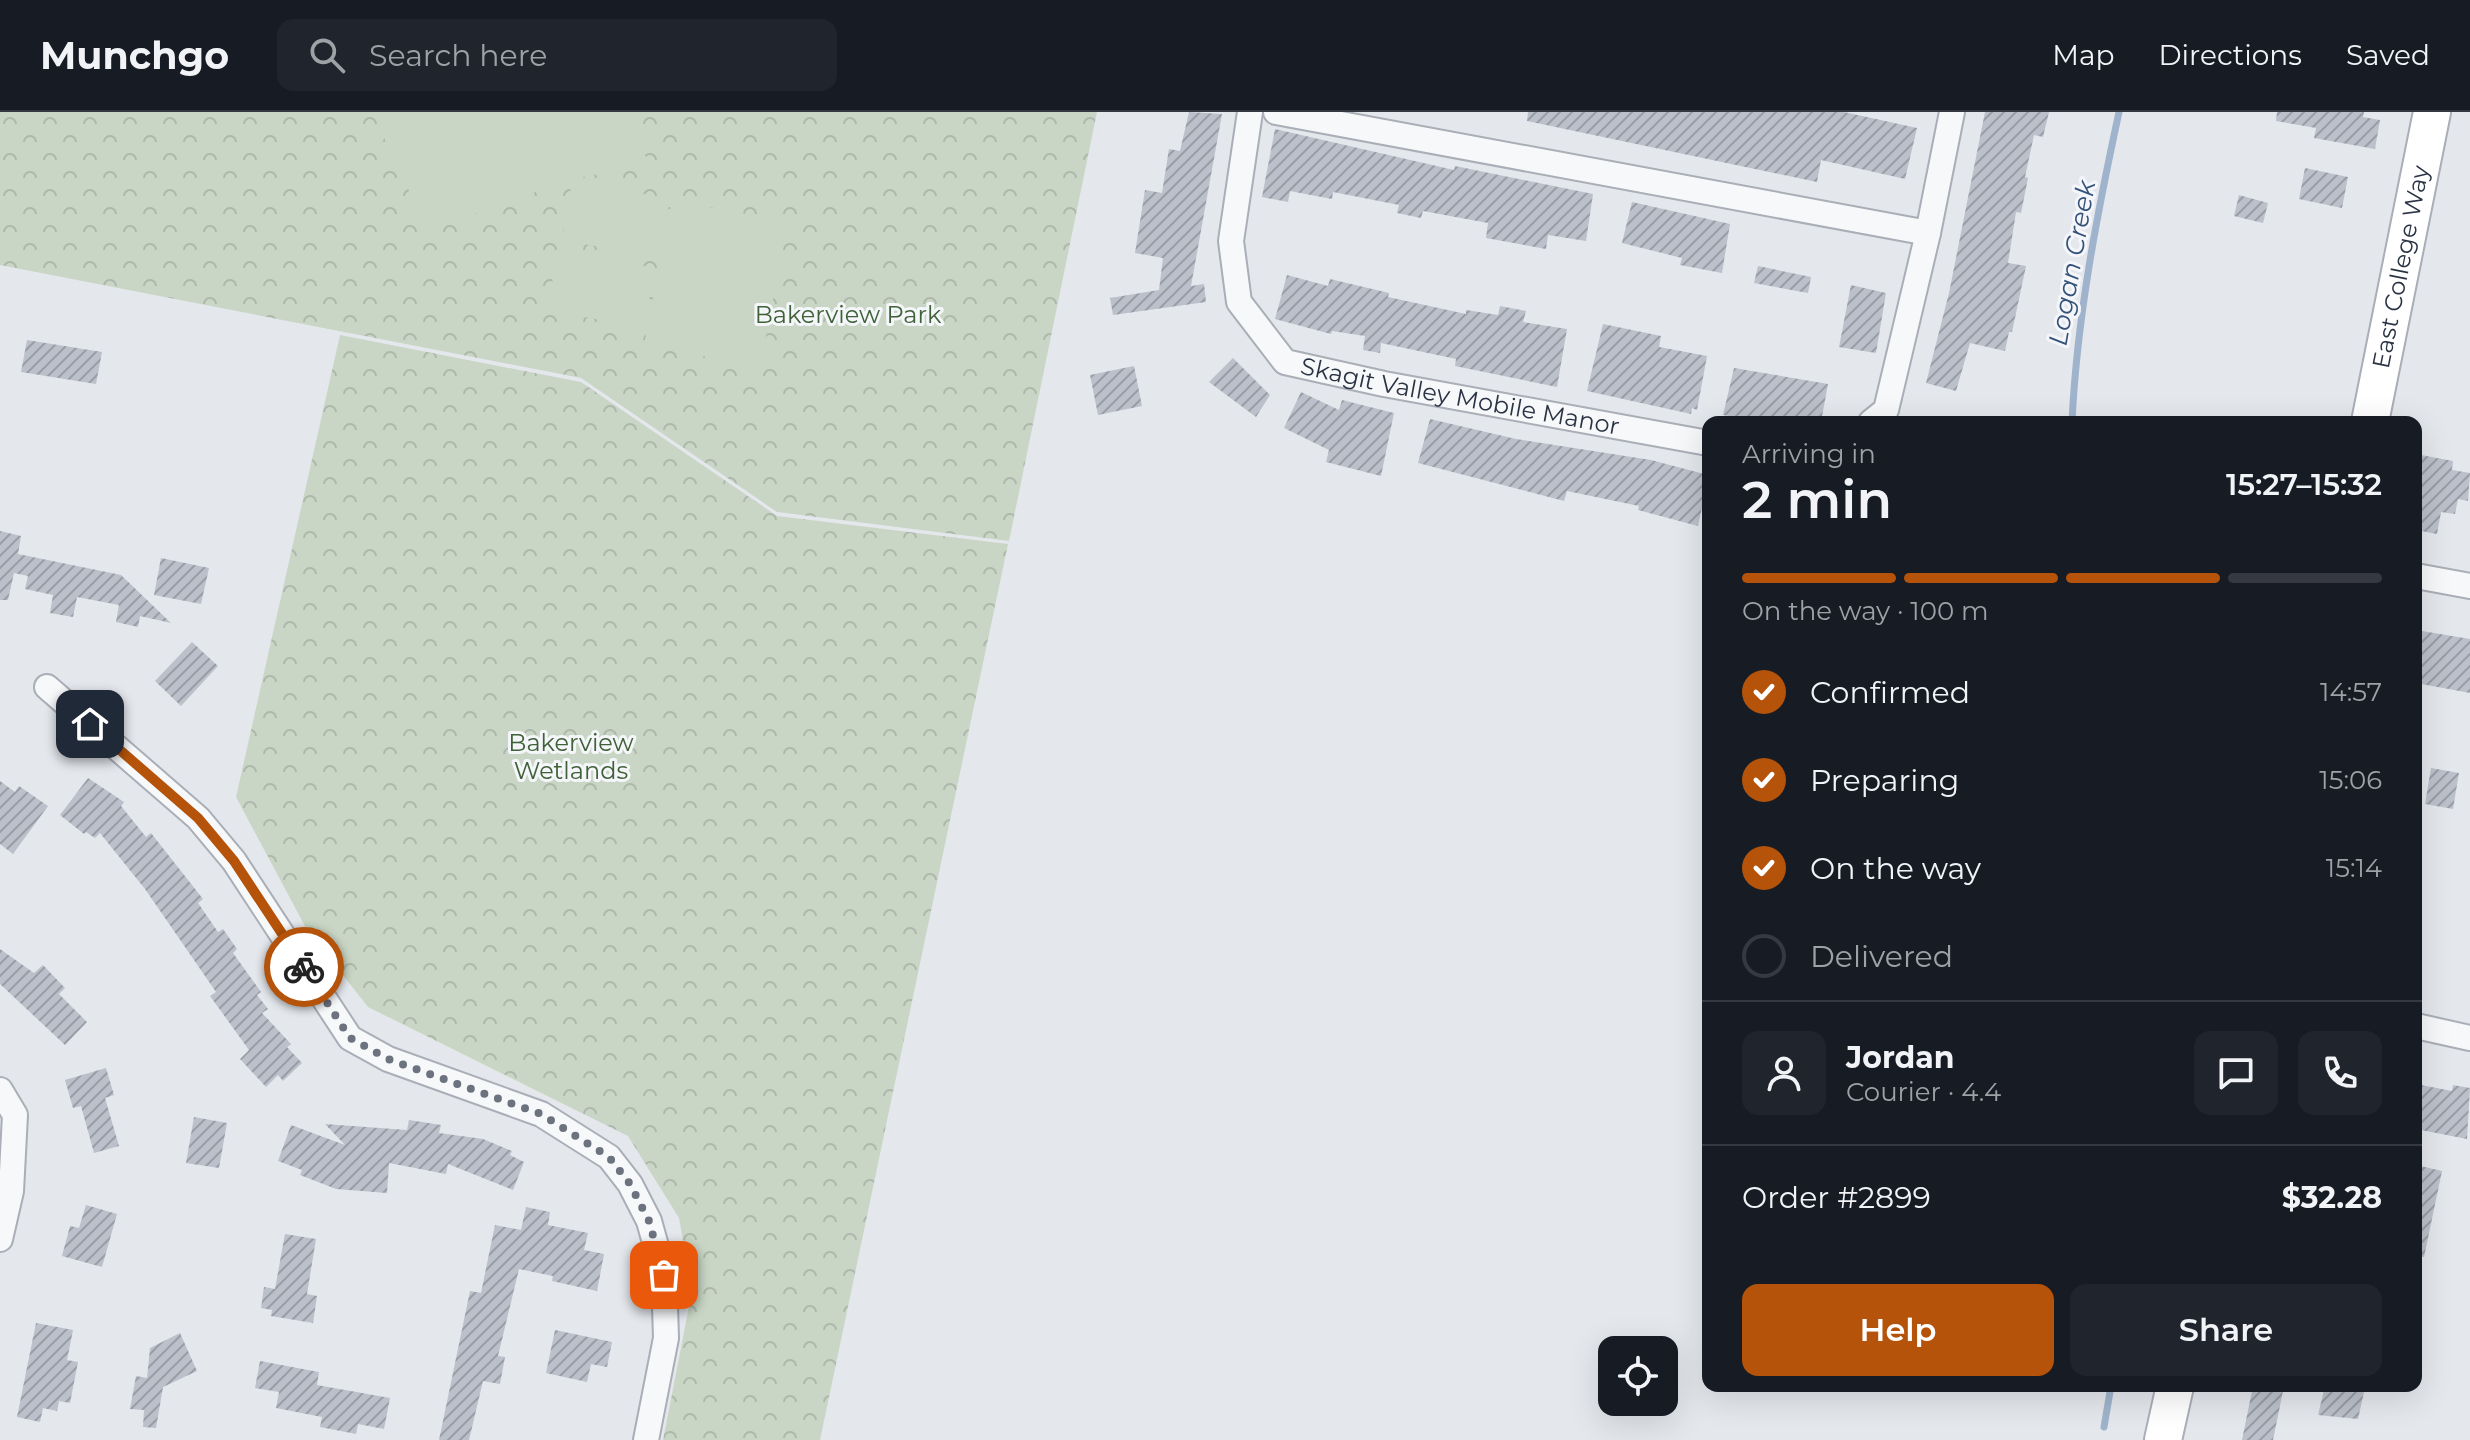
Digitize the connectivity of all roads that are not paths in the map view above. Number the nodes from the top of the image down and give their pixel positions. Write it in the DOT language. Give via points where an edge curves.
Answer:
graph roads {
  1 [pos="1250,112"];
  2 [pos="1276,112"];
  3 [pos="1952,112"];
  4 [pos="2432,112"];
  5 [pos="1928,233"];
  6 [pos="1878,416"];
  7 [pos="2371,416"];
  8 [pos="1702,442"];
  9 [pos="2422,577"];
  10 [pos="2470,586"];
  11 [pos="47,687"];
  12 [pos="2422,1027"];
  13 [pos="2470,1038"];
  14 [pos="0,1090"];
  15 [pos="0,1239"];
  16 [pos="2174,1392"];
  17 [pos="646,1440"];
  18 [pos="2163,1440"];
  1 -- 8 [label="street, Skagit Valley Mobile Manor" via="1231,241 1239,302 1285,362"];
  2 -- 5 [label="street"];
  3 -- 5 [label="street"];
  4 -- 7 [label="main road, East College Way"];
  5 -- 6 [label="street" via="1886,410"];
  9 -- 10 [label="street"];
  11 -- 17 [label="street" via="198,818 234,861 350,1038 388,1059 541,1114 609,1157 649,1221 664,1275 666,1338"];
  12 -- 13 [label="street"];
  14 -- 15 [label="street" via="15,1115 11,1191"];
  16 -- 18 [label="main road"];
}
